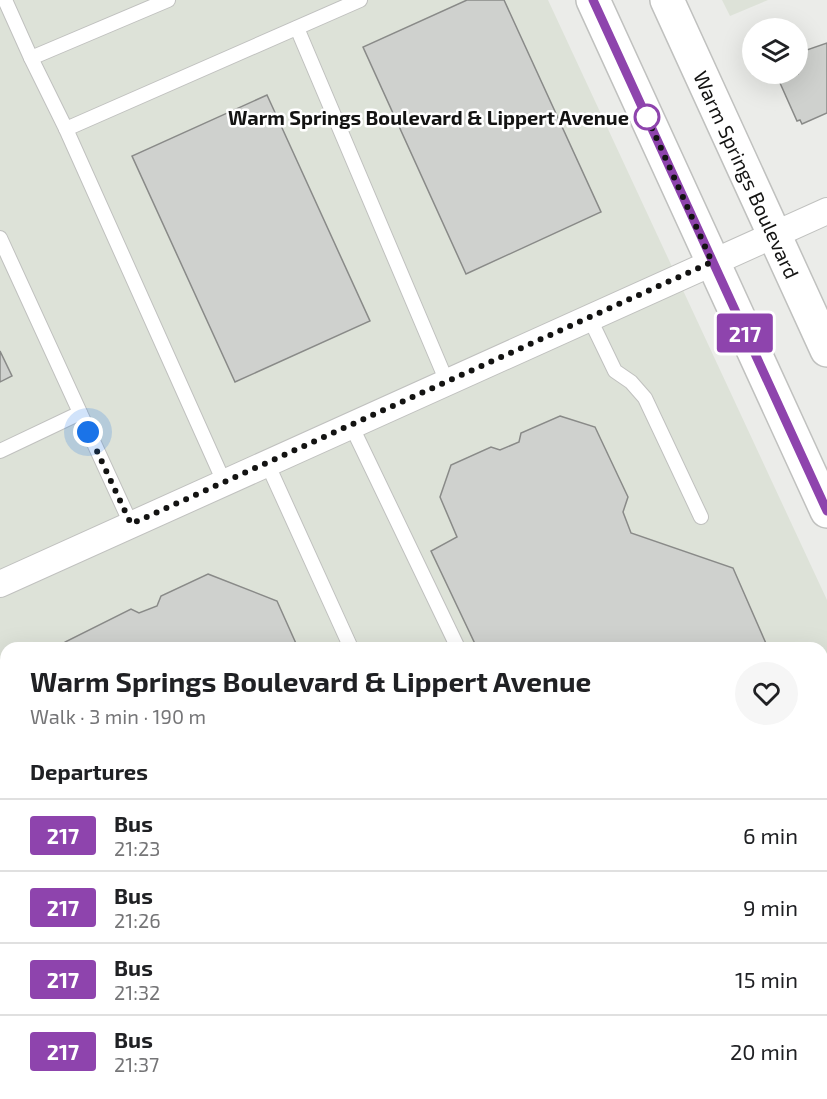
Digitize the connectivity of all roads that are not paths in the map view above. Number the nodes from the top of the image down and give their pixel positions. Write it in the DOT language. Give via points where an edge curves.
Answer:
graph roads {
  1 [pos="5,0"];
  2 [pos="168,0"];
  3 [pos="360,0"];
  4 [pos="593,0"];
  5 [pos="667,0"];
  6 [pos="297,28"];
  7 [pos="31,58"];
  8 [pos="66,129"];
  9 [pos="827,212"];
  10 [pos="774,234"];
  11 [pos="0,238"];
  12 [pos="712,262"];
  13 [pos="589,317"];
  14 [pos="827,350"];
  15 [pos="447,381"];
  16 [pos="80,413"];
  17 [pos="351,425"];
  18 [pos="0,451"];
  19 [pos="267,463"];
  20 [pos="224,482"];
  21 [pos="827,511"];
  22 [pos="701,517"];
  23 [pos="131,524"];
  24 [pos="0,584"];
  25 [pos="348,642"];
  26 [pos="455,642"];
  1 -- 7 [label="lane"];
  2 -- 7 [label="lane"];
  3 -- 6 [label="lane"];
  4 -- 12 [label="main road"];
  5 -- 10 [label="main road, Warm Springs Boulevard"];
  6 -- 8 [label="lane"];
  6 -- 15 [label="lane"];
  7 -- 8 [label="lane"];
  8 -- 20 [label="lane"];
  9 -- 10 [label="street"];
  10 -- 12 [label="street"];
  10 -- 14 [label="main road, Warm Springs Boulevard"];
  11 -- 16 [label="lane"];
  12 -- 13 [label="street"];
  12 -- 21 [label="main road"];
  13 -- 15 [label="street"];
  13 -- 22 [label="lane" via="615,371 631,381 645,398"];
  15 -- 17 [label="street"];
  16 -- 18 [label="lane"];
  16 -- 23 [label="lane"];
  17 -- 19 [label="street"];
  17 -- 26 [label="lane"];
  19 -- 20 [label="street"];
  19 -- 25 [label="lane"];
  20 -- 23 [label="street"];
  23 -- 24 [label="street"];
}
